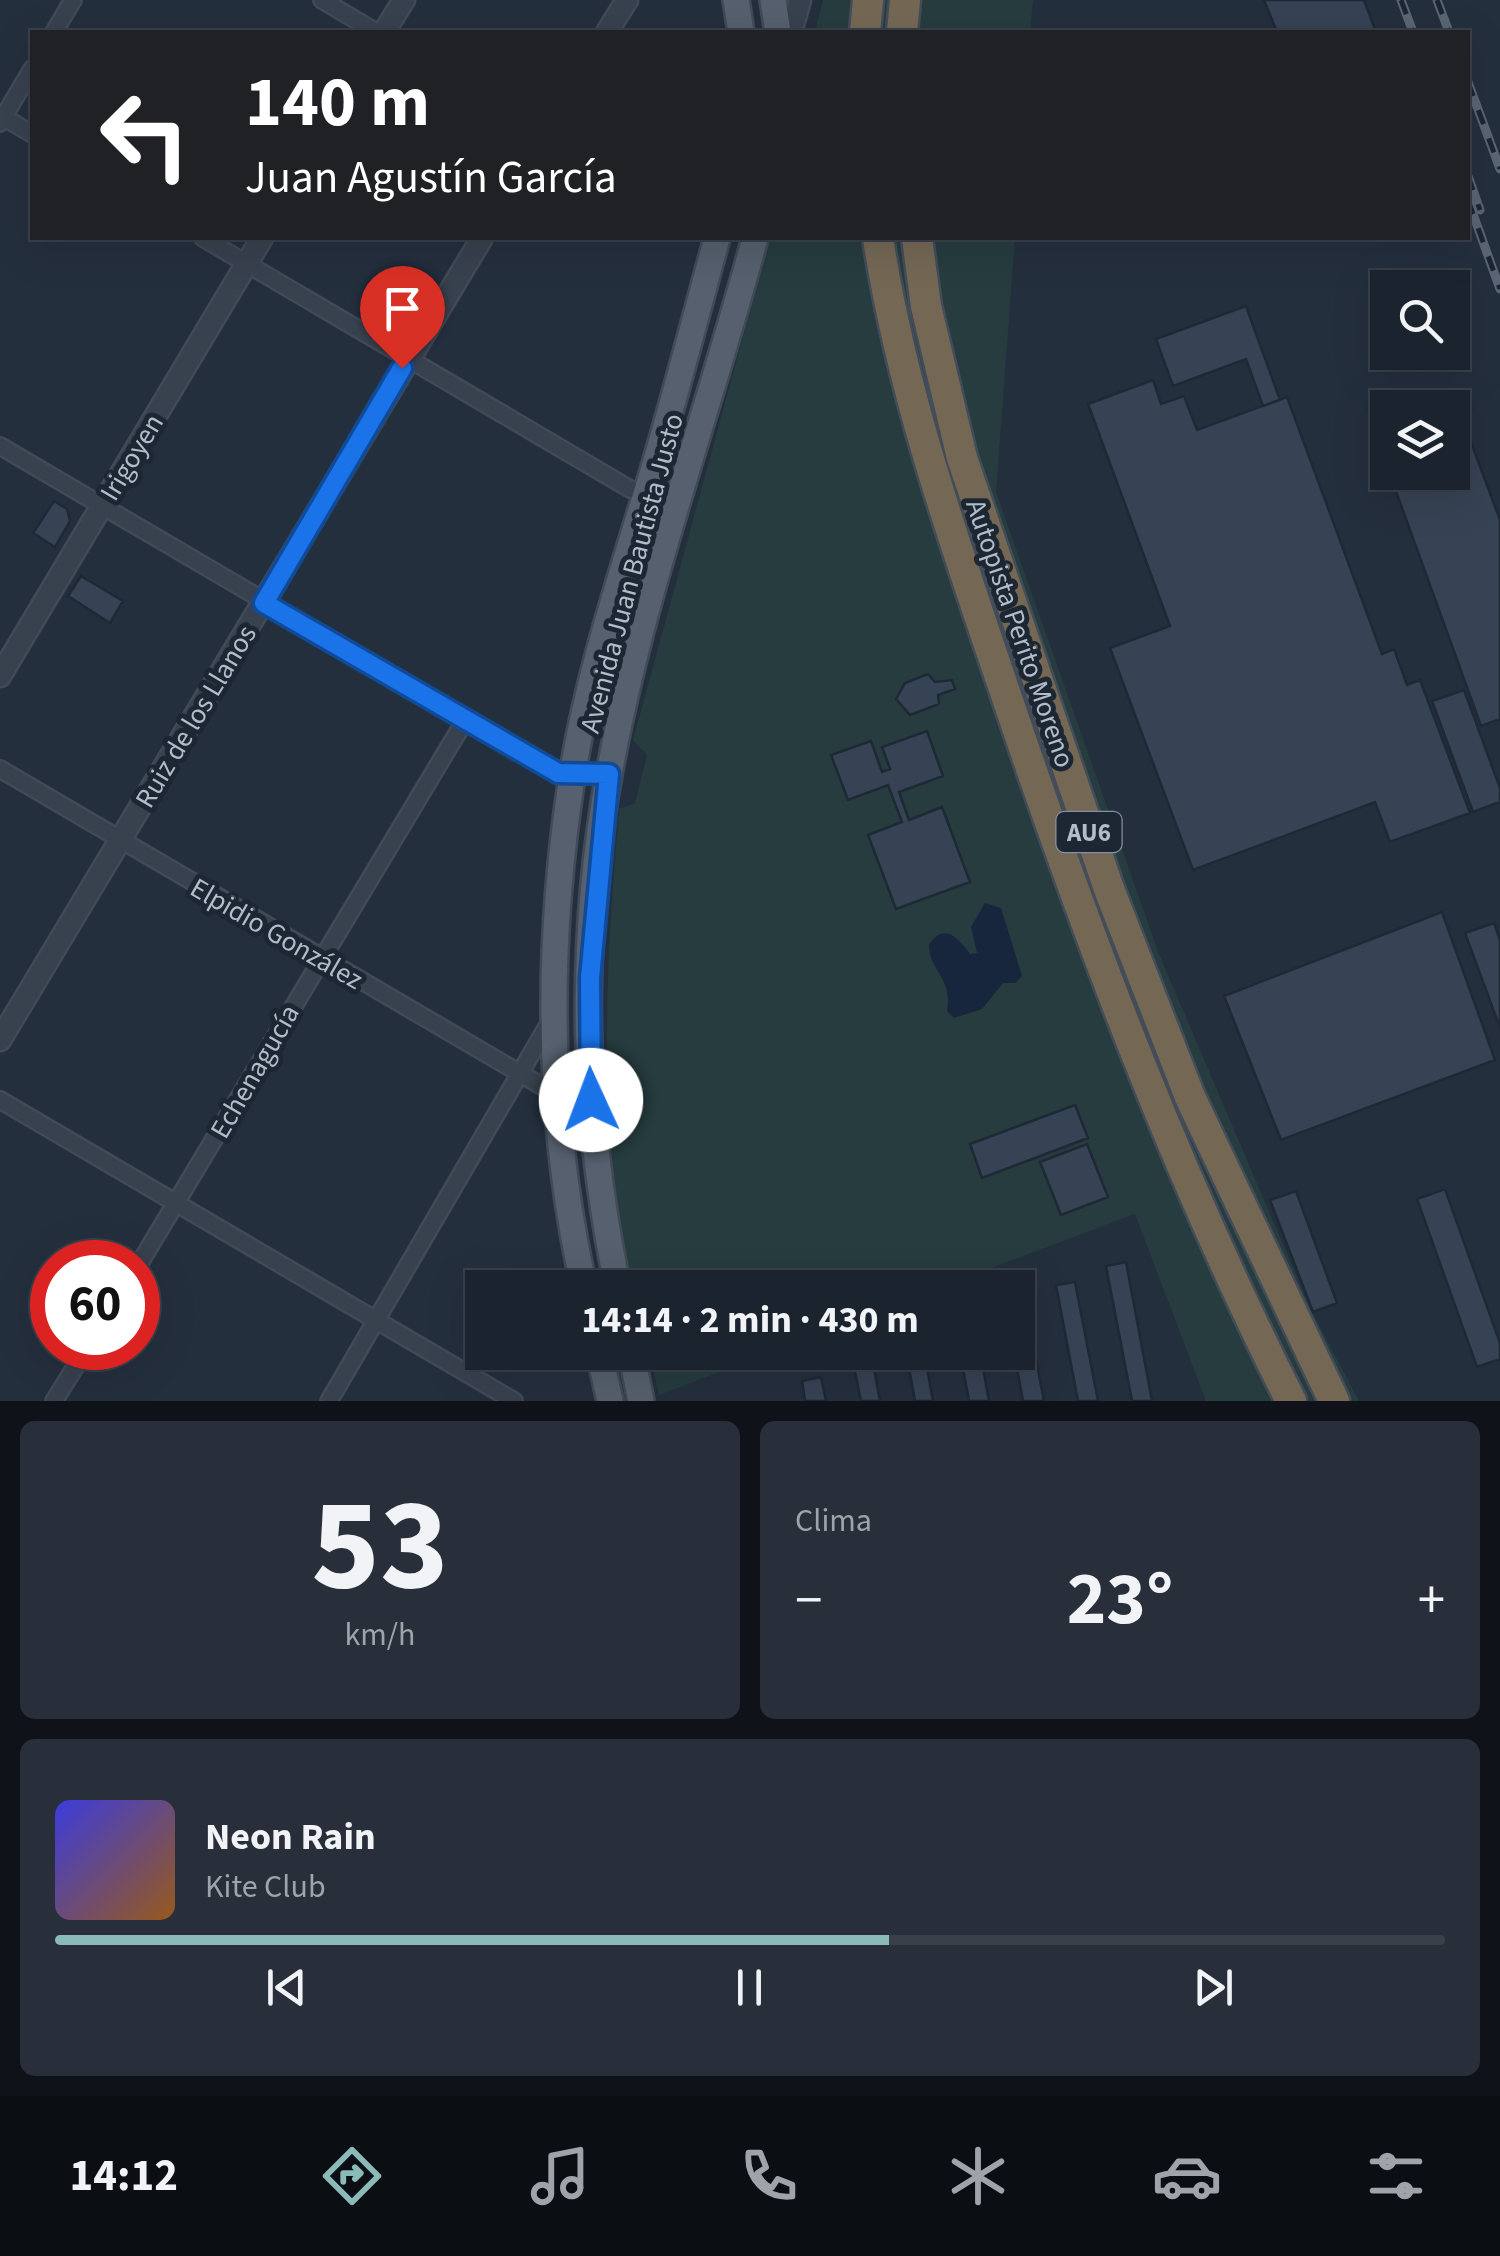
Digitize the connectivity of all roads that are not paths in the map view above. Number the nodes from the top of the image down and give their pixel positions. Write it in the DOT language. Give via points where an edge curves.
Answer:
graph roads {
  1 [pos="74,0"];
  2 [pos="322,0"];
  3 [pos="404,0"];
  4 [pos="627,0"];
  5 [pos="736,0"];
  6 [pos="772,0"];
  7 [pos="800,0"];
  8 [pos="868,0"];
  9 [pos="905,0"];
  10 [pos="55,30"];
  11 [pos="373,30"];
  12 [pos="385,30"];
  13 [pos="608,30"];
  14 [pos="740,30"];
  15 [pos="778,30"];
  16 [pos="792,30"];
  17 [pos="865,30"];
  18 [pos="902,30"];
  19 [pos="30,71"];
  20 [pos="1,118"];
  21 [pos="30,133"];
  22 [pos="205,240"];
  23 [pos="261,240"];
  24 [pos="481,240"];
  25 [pos="716,240"];
  26 [pos="754,240"];
  27 [pos="878,240"];
  28 [pos="917,240"];
  29 [pos="246,264"];
  30 [pos="409,356"];
  31 [pos="0,446"];
  32 [pos="646,493"];
  33 [pos="680,502"];
  34 [pos="102,506"];
  35 [pos="264,603"];
  36 [pos="0,676"];
  37 [pos="464,722"];
  38 [pos="0,769"];
  39 [pos="572,774"];
  40 [pos="609,774"];
  41 [pos="119,840"];
  42 [pos="320,958"];
  43 [pos="554,1014"];
  44 [pos="0,1040"];
  45 [pos="518,1075"];
  46 [pos="556,1095"];
  47 [pos="0,1100"];
  48 [pos="176,1204"];
  49 [pos="154,1240"];
  50 [pos="581,1270"];
  51 [pos="615,1270"];
  52 [pos="376,1321"];
  53 [pos="73,1370"];
  54 [pos="603,1370"];
  55 [pos="635,1370"];
  56 [pos="54,1401"];
  57 [pos="328,1401"];
  58 [pos="514,1401"];
  59 [pos="610,1401"];
  60 [pos="642,1401"];
  61 [pos="1291,1401"];
  62 [pos="1334,1401"];
  1 -- 10 [label="street"];
  2 -- 11 [label="street"];
  3 -- 12 [label="street"];
  4 -- 13 [label="street"];
  5 -- 14 [label="main road"];
  6 -- 15 [label="main road"];
  7 -- 16 [label="street"];
  8 -- 17 [label="highway"];
  9 -- 18 [label="highway"];
  19 -- 20 [label="street"];
  20 -- 21 [label="street"];
  22 -- 29 [label="street"];
  23 -- 29 [label="street, Irigoyen"];
  24 -- 30 [label="street, Ruiz de los Llanos"];
  25 -- 32 [label="main road, Avenida Juan Bautista Justo"];
  26 -- 33 [label="main road, Avenida Juan Bautista Justo"];
  27 -- 61 [label="highway, Autopista Perito Moreno / AU6" via="890,318 929,468 1076,902 1159,1112"];
  28 -- 62 [label="highway, Autopista Perito Moreno / AU6" via="962,458 1109,888 1190,1097"];
  29 -- 30 [label="street"];
  29 -- 34 [label="street, Irigoyen"];
  30 -- 32 [label="street"];
  30 -- 35 [label="street, Ruiz de los Llanos"];
  31 -- 34 [label="street"];
  32 -- 33 [label="street"];
  32 -- 39 [label="main road, Avenida Juan Bautista Justo"];
  33 -- 40 [label="main road, Avenida Juan Bautista Justo"];
  34 -- 35 [label="street"];
  34 -- 36 [label="street, Irigoyen"];
  35 -- 37 [label="street"];
  35 -- 41 [label="street, Ruiz de los Llanos"];
  37 -- 39 [label="street" via="558,773"];
  37 -- 42 [label="street, Echenagucía"];
  38 -- 41 [label="street, Elpidio González"];
  39 -- 40 [label="street"];
  39 -- 43 [label="main road, Avenida Juan Bautista Justo"];
  40 -- 51 [label="main road, Avenida Juan Bautista Justo" via="588,1008 596,1160"];
  41 -- 42 [label="street, Elpidio González"];
  41 -- 44 [label="street, Ruiz de los Llanos"];
  42 -- 45 [label="street, Elpidio González"];
  42 -- 48 [label="street, Echenagucía"];
  43 -- 45 [label="street"];
  43 -- 46 [label="main road, Avenida Juan Bautista Justo"];
  45 -- 46 [label="street, Elpidio González"];
  45 -- 52 [label="street"];
  46 -- 50 [label="main road, Avenida Juan Bautista Justo"];
  47 -- 48 [label="street"];
  48 -- 49 [label="street, Echenagucía"];
  48 -- 52 [label="street"];
  52 -- 57 [label="street"];
  52 -- 58 [label="street"];
  53 -- 56 [label="street"];
  54 -- 59 [label="main road"];
  55 -- 60 [label="main road"];
}
